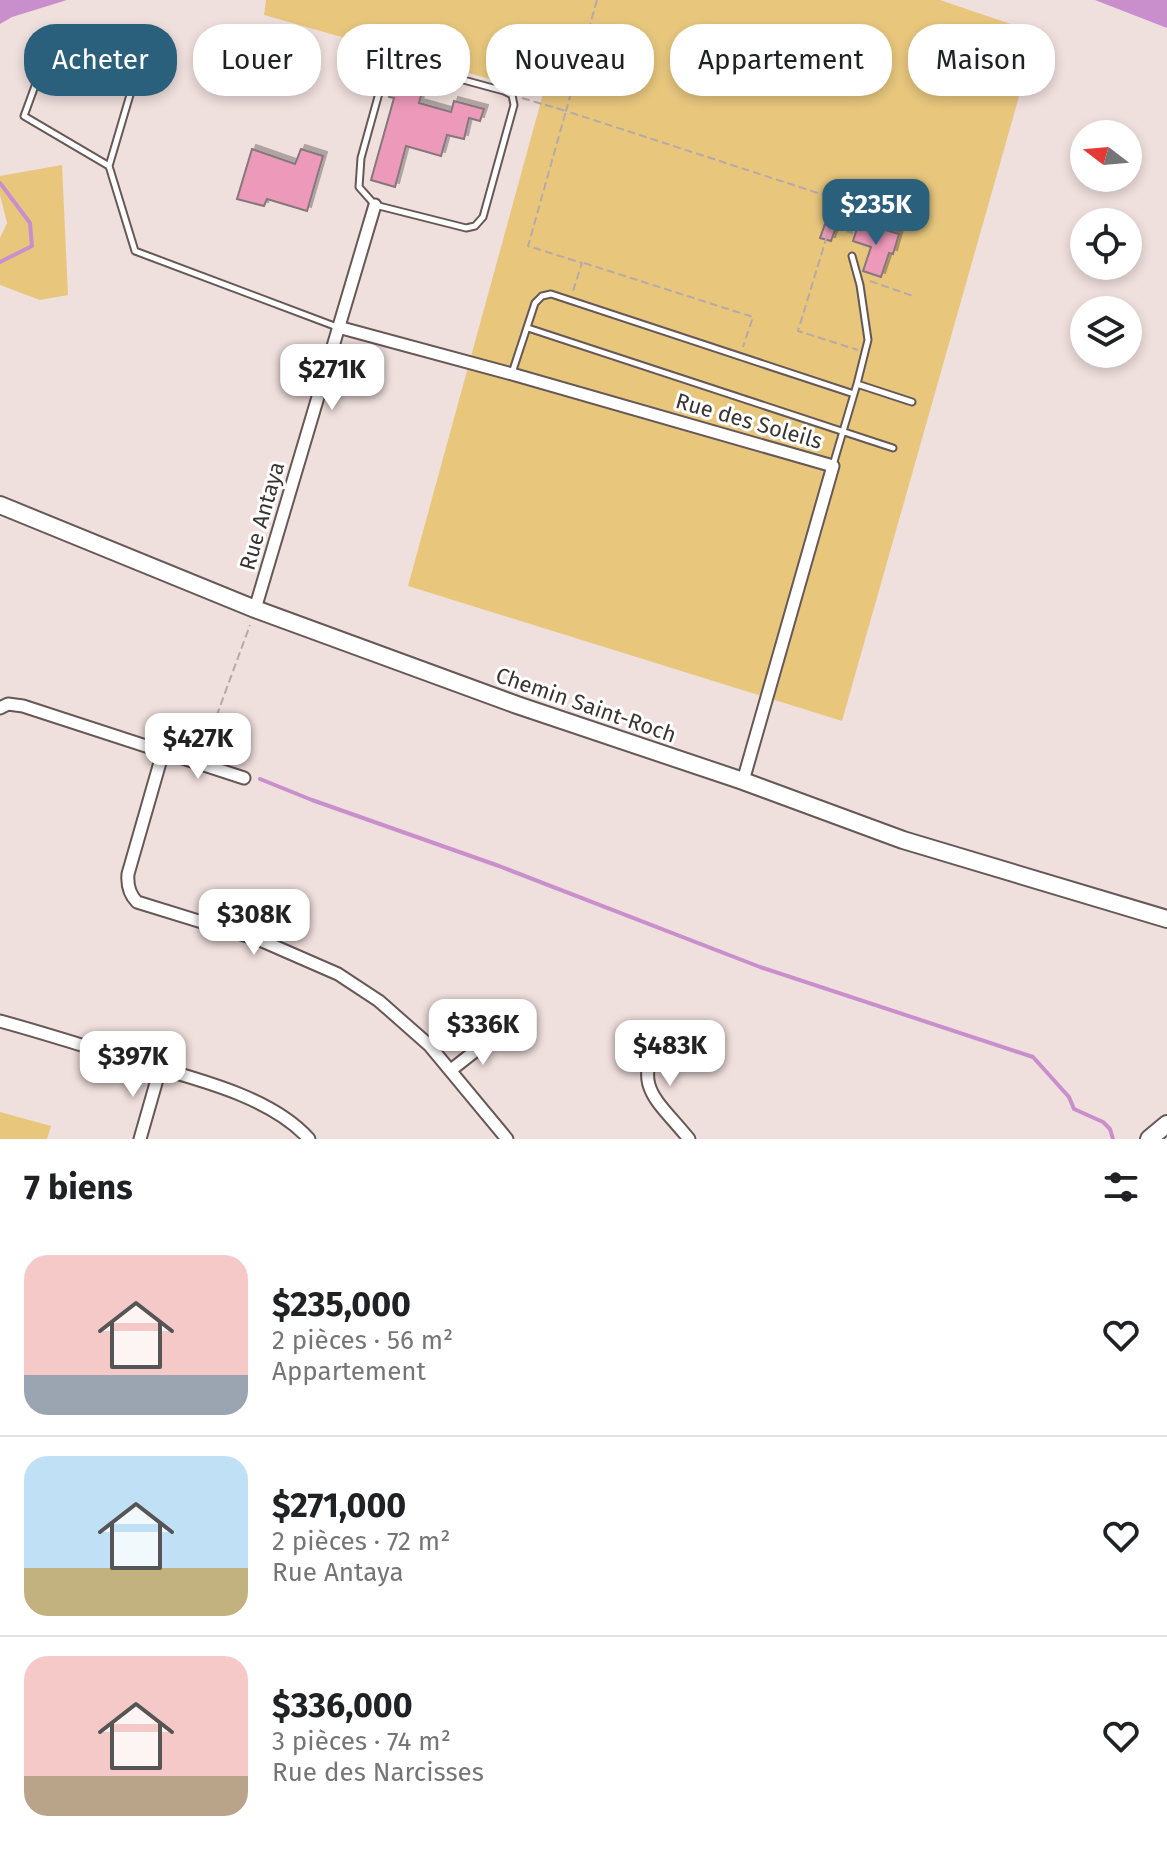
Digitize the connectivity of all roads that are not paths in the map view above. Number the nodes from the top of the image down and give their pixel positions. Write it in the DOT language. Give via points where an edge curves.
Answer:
graph roads {
  1 [pos="109,166"];
  2 [pos="375,205"];
  3 [pos="852,256"];
  4 [pos="338,327"];
  5 [pos="528,328"];
  6 [pos="512,374"];
  7 [pos="857,384"];
  8 [pos="854,394"];
  9 [pos="912,402"];
  10 [pos="842,431"];
  11 [pos="893,448"];
  12 [pos="833,466"];
  13 [pos="0,505"];
  14 [pos="255,609"];
  15 [pos="0,708"];
  16 [pos="163,752"];
  17 [pos="244,778"];
  18 [pos="743,781"];
  19 [pos="1167,919"];
  20 [pos="0,1021"];
  21 [pos="660,1034"];
  22 [pos="493,1037"];
  23 [pos="160,1069"];
  24 [pos="451,1070"];
  25 [pos="1167,1124"];
  26 [pos="140,1139"];
  27 [pos="309,1139"];
  28 [pos="507,1139"];
  29 [pos="689,1139"];
  30 [pos="1149,1139"];
  1 -- 1 [label="lane" via="24,116 43,64 145,44"];
  1 -- 4 [label="lane" via="135,251"];
  2 -- 2 [label="lane" via="359,187 358,174 391,65 401,63 512,95 514,105 483,217 475,226"];
  2 -- 4 [label="street, Rue Antaya"];
  3 -- 7 [label="lane" via="868,340"];
  4 -- 6 [label="street, Rue des Soleils"];
  4 -- 14 [label="street, Rue Antaya"];
  5 -- 6 [label="lane"];
  5 -- 8 [label="lane" via="535,303 551,294"];
  5 -- 10 [label="lane"];
  6 -- 12 [label="street, Rue des Soleils"];
  7 -- 8 [label="lane"];
  7 -- 9 [label="lane"];
  8 -- 10 [label="lane"];
  10 -- 11 [label="lane"];
  10 -- 12 [label="lane"];
  12 -- 18 [label="street, Rue des Soleils"];
  13 -- 14 [label="main road, Chemin Saint-Roch"];
  14 -- 18 [label="main road, Chemin Saint-Roch"];
  15 -- 16 [label="street" via="23,706"];
  16 -- 17 [label="street"];
  16 -- 24 [label="street" via="128,874 133,898 322,965 395,1014"];
  18 -- 19 [label="main road, Chemin Saint-Roch" via="903,840"];
  20 -- 23 [label="street"];
  21 -- 29 [label="street" via="645,1079"];
  22 -- 24 [label="street"];
  23 -- 26 [label="street"];
  23 -- 27 [label="street" via="274,1110"];
  24 -- 28 [label="street"];
  25 -- 30 [label="main road"];
}
